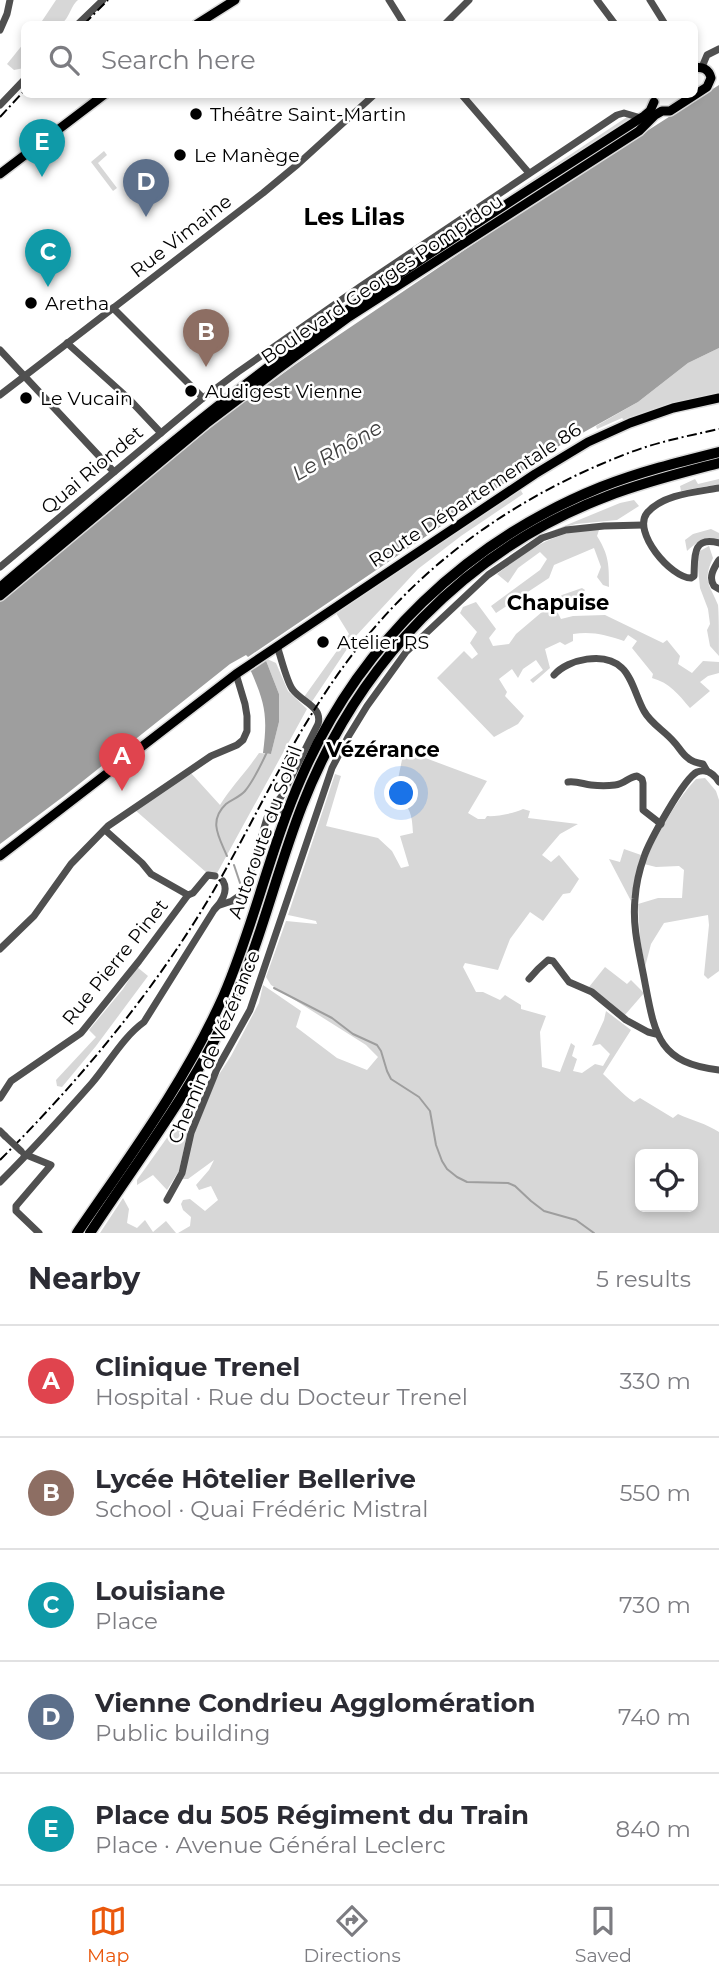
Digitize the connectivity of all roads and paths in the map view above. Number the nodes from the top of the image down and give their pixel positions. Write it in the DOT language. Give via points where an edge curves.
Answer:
graph roads {
  1 [pos="10,0"];
  2 [pos="103,0"];
  3 [pos="235,0"];
  4 [pos="389,0"];
  5 [pos="468,0"];
  6 [pos="597,0"];
  7 [pos="650,0"];
  8 [pos="81,21"];
  9 [pos="202,21"];
  10 [pos="402,21"];
  11 [pos="448,21"];
  12 [pos="613,21"];
  13 [pos="663,21"];
  14 [pos="0,30"];
  15 [pos="719,49"];
  16 [pos="706,71"];
  17 [pos="21,83"];
  18 [pos="698,93"];
  19 [pos="100,98"];
  20 [pos="371,98"];
  21 [pos="464,98"];
  22 [pos="655,98"];
  23 [pos="690,98"];
  24 [pos="0,105"];
  25 [pos="662,111"];
  26 [pos="640,118"];
  27 [pos="529,173"];
  28 [pos="0,174"];
  29 [pos="113,308"];
  30 [pos="67,343"];
  31 [pos="1,351"];
  32 [pos="25,376"];
  33 [pos="0,396"];
  34 [pos="203,398"];
  35 [pos="719,398"];
  36 [pos="161,433"];
  37 [pos="719,452"];
  38 [pos="719,463"];
  39 [pos="114,471"];
  40 [pos="719,488"];
  41 [pos="643,525"];
  42 [pos="719,543"];
  43 [pos="719,560"];
  44 [pos="0,567"];
  45 [pos="0,587"];
  46 [pos="719,589"];
  47 [pos="0,596"];
  48 [pos="276,646"];
  49 [pos="239,671"];
  50 [pos="554,676"];
  51 [pos="706,771"];
  52 [pos="568,782"];
  53 [pos="719,782"];
  54 [pos="661,824"];
  55 [pos="105,830"];
  56 [pos="0,856"];
  57 [pos="188,895"];
  58 [pos="219,905"];
  59 [pos="0,949"];
  60 [pos="529,979"];
  61 [pos="656,1034"];
  62 [pos="719,1070"];
  63 [pos="0,1098"];
  64 [pos="3,1133"];
  65 [pos="23,1154"];
  66 [pos="0,1182"];
  67 [pos="167,1200"];
  68 [pos="39,1233"];
  69 [pos="77,1233"];
  70 [pos="90,1233"];
  1 -- 14 [label="street"];
  2 -- 8 [label="street"];
  3 -- 9 [label="main road"];
  4 -- 10 [label="street"];
  5 -- 11 [label="street"];
  6 -- 12 [label="street"];
  7 -- 13 [label="street"];
  15 -- 16 [label="street" via="707,55"];
  16 -- 18 [label="main road, Boulevard Georges Pompidou" via="707,87"];
  17 -- 24 [label="street"];
  19 -- 28 [label="main road"];
  20 -- 29 [label="street, Rue Vimaine" via="298,164"];
  21 -- 27 [label="street"];
  22 -- 25 [label="main road, Boulevard Georges Pompidou"];
  22 -- 26 [label="main road, Boulevard Georges Pompidou" via="650,111"];
  23 -- 25 [label="main road, Boulevard Georges Pompidou"];
  25 -- 47 [label="main road, Boulevard Georges Pompidou" via="639,131 349,317 206,424"];
  26 -- 27 [label="street, Quai Riondet" via="622,113"];
  26 -- 45 [label="main road, Boulevard Georges Pompidou" via="282,356"];
  27 -- 34 [label="street, Quai Riondet"];
  29 -- 30 [label="street, Rue Vimaine"];
  29 -- 34 [label="street"];
  30 -- 32 [label="street, Rue Vimaine"];
  30 -- 36 [label="street"];
  31 -- 32 [label="street"];
  32 -- 33 [label="street, Rue Vimaine"];
  32 -- 39 [label="street"];
  34 -- 36 [label="street, Quai Riondet"];
  35 -- 48 [label="main road, Route Départementale 86" via="673,408 588,442"];
  36 -- 39 [label="street, Quai Riondet"];
  37 -- 69 [label="highway, Autoroute du Soleil" via="635,475 543,513 469,561 390,635 344,697 301,777 235,965 198,1048"];
  38 -- 70 [label="highway, Autoroute du Soleil" via="607,496 548,523 477,569 398,642 353,703 323,756 246,970 213,1042"];
  39 -- 44 [label="street, Quai Riondet"];
  40 -- 41 [label="street" via="662,502 646,515"];
  41 -- 42 [label="street" via="658,555 685,578 694,576 697,549 708,542"];
  41 -- 67 [label="street, Chemin de Vézérance" via="566,530 542,538 488,575 406,652 367,706 332,768 309,823 250,1010 217,1069 191,1133 182,1172"];
  43 -- 46 [label="street" via="712,578"];
  48 -- 49 [label="main road, Route Départementale 86"];
  48 -- 58 [label="street" via="292,690 320,717 274,805 277,811 262,828 246,892"];
  49 -- 55 [label="street" via="247,716 243,740 211,756"];
  49 -- 56 [label="main road, Route Départementale 86"];
  50 -- 51 [label="street" via="584,659 601,659 623,668 649,719"];
  51 -- 53 [label="street"];
  51 -- 54 [label="street" via="692,775"];
  52 -- 54 [label="street" via="617,785 637,776 643,783 643,810"];
  54 -- 61 [label="street" via="641,866 634,911"];
  55 -- 57 [label="street" via="151,874"];
  55 -- 59 [label="street" via="71,864 34,916"];
  57 -- 58 [label="street, Rue Pierre Pinet" via="208,876 219,879 226,884"];
  57 -- 63 [label="street, Rue Pierre Pinet" via="81,1033 11,1081"];
  58 -- 65 [label="street" via="144,1022 63,1116"];
  60 -- 61 [label="street" via="548,960 553,961 566,980"];
  61 -- 62 [label="street" via="681,1060"];
  64 -- 65 [label="street, bridge"];
  65 -- 66 [label="street"];
  65 -- 68 [label="street" via="51,1165 16,1206"];
}
